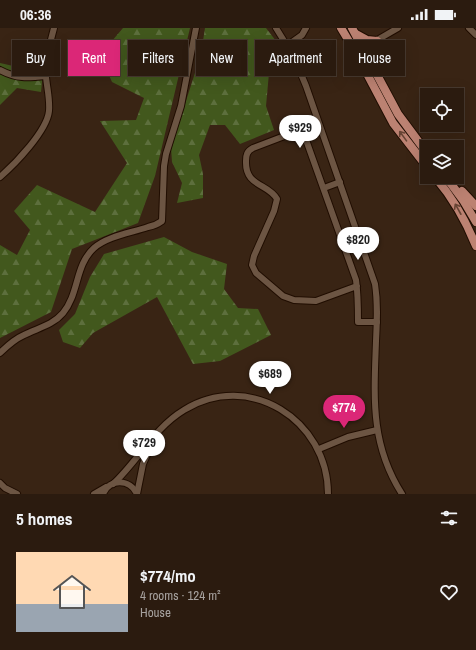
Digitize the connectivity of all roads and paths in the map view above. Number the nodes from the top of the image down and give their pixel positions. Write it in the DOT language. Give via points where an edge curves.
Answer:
graph roads {
  1 [pos="54,28"];
  2 [pos="196,28"];
  3 [pos="276,28"];
  4 [pos="306,28"];
  5 [pos="340,28"];
  6 [pos="398,28"];
  7 [pos="469,28"];
  8 [pos="353,31"];
  9 [pos="476,35"];
  10 [pos="51,40"];
  11 [pos="284,40"];
  12 [pos="295,40"];
  13 [pos="350,40"];
  14 [pos="367,40"];
  15 [pos="378,40"];
  16 [pos="0,70"];
  17 [pos="12,75"];
  18 [pos="14,76"];
  19 [pos="46,76"];
  20 [pos="302,76"];
  21 [pos="371,76"];
  22 [pos="378,76"];
  23 [pos="420,144"];
  24 [pos="420,158"];
  25 [pos="0,178"];
  26 [pos="340,182"];
  27 [pos="0,183"];
  28 [pos="441,184"];
  29 [pos="451,184"];
  30 [pos="453,184"];
  31 [pos="324,188"];
  32 [pos="476,206"];
  33 [pos="476,222"];
  34 [pos="476,244"];
  35 [pos="357,286"];
  36 [pos="377,322"];
  37 [pos="0,353"];
  38 [pos="160,430"];
  39 [pos="377,430"];
  40 [pos="319,449"];
  41 [pos="0,483"];
  42 [pos="110,485"];
  43 [pos="17,494"];
  44 [pos="94,494"];
  45 [pos="103,494"];
  46 [pos="137,494"];
  47 [pos="328,494"];
  48 [pos="402,494"];
  1 -- 10 [label="street"];
  2 -- 37 [label="street" via="181,106 166,154 162,221 95,247 81,266 73,295 62,314 45,327 13,341"];
  3 -- 11 [label="street"];
  4 -- 12 [label="street"];
  5 -- 13 [label="main road"];
  6 -- 15 [label="street"];
  7 -- 9 [label="street"];
  8 -- 14 [label="main road"];
  16 -- 17 [label="street"];
  18 -- 19 [label="street"];
  19 -- 25 [label="street" via="49,110 47,119 19,158"];
  20 -- 26 [label="street"];
  24 -- 21 [label="main road, one-way" via="393,123"];
  22 -- 23 [label="main road" via="398,114"];
  25 -- 27 [label="street"];
  26 -- 31 [label="street"];
  26 -- 36 [label="street" via="375,284"];
  34 -- 28 [label="main road, one-way" via="459,210"];
  29 -- 33 [label="main road"];
  30 -- 32 [label="main road"];
  31 -- 35 [label="street"];
  31 -- 35 [label="street" via="305,137 299,132 249,150 246,158 247,173 254,182 277,199 252,265 256,273 283,296 294,300 316,301"];
  35 -- 36 [label="street" via="358,322"];
  36 -- 39 [label="street" via="374,409"];
  38 -- 40 [label="street" via="175,415 190,406 208,399 237,396 269,404 287,414 308,432"];
  38 -- 42 [label="street"];
  38 -- 46 [label="street" via="143,464"];
  39 -- 40 [label="street" via="348,437"];
  39 -- 48 [label="street" via="388,470"];
  40 -- 47 [label="street" via="327,473"];
  41 -- 43 [label="street"];
  42 -- 44 [label="street"];
  42 -- 45 [label="street"];
  42 -- 46 [label="street" via="125,482"];
}
